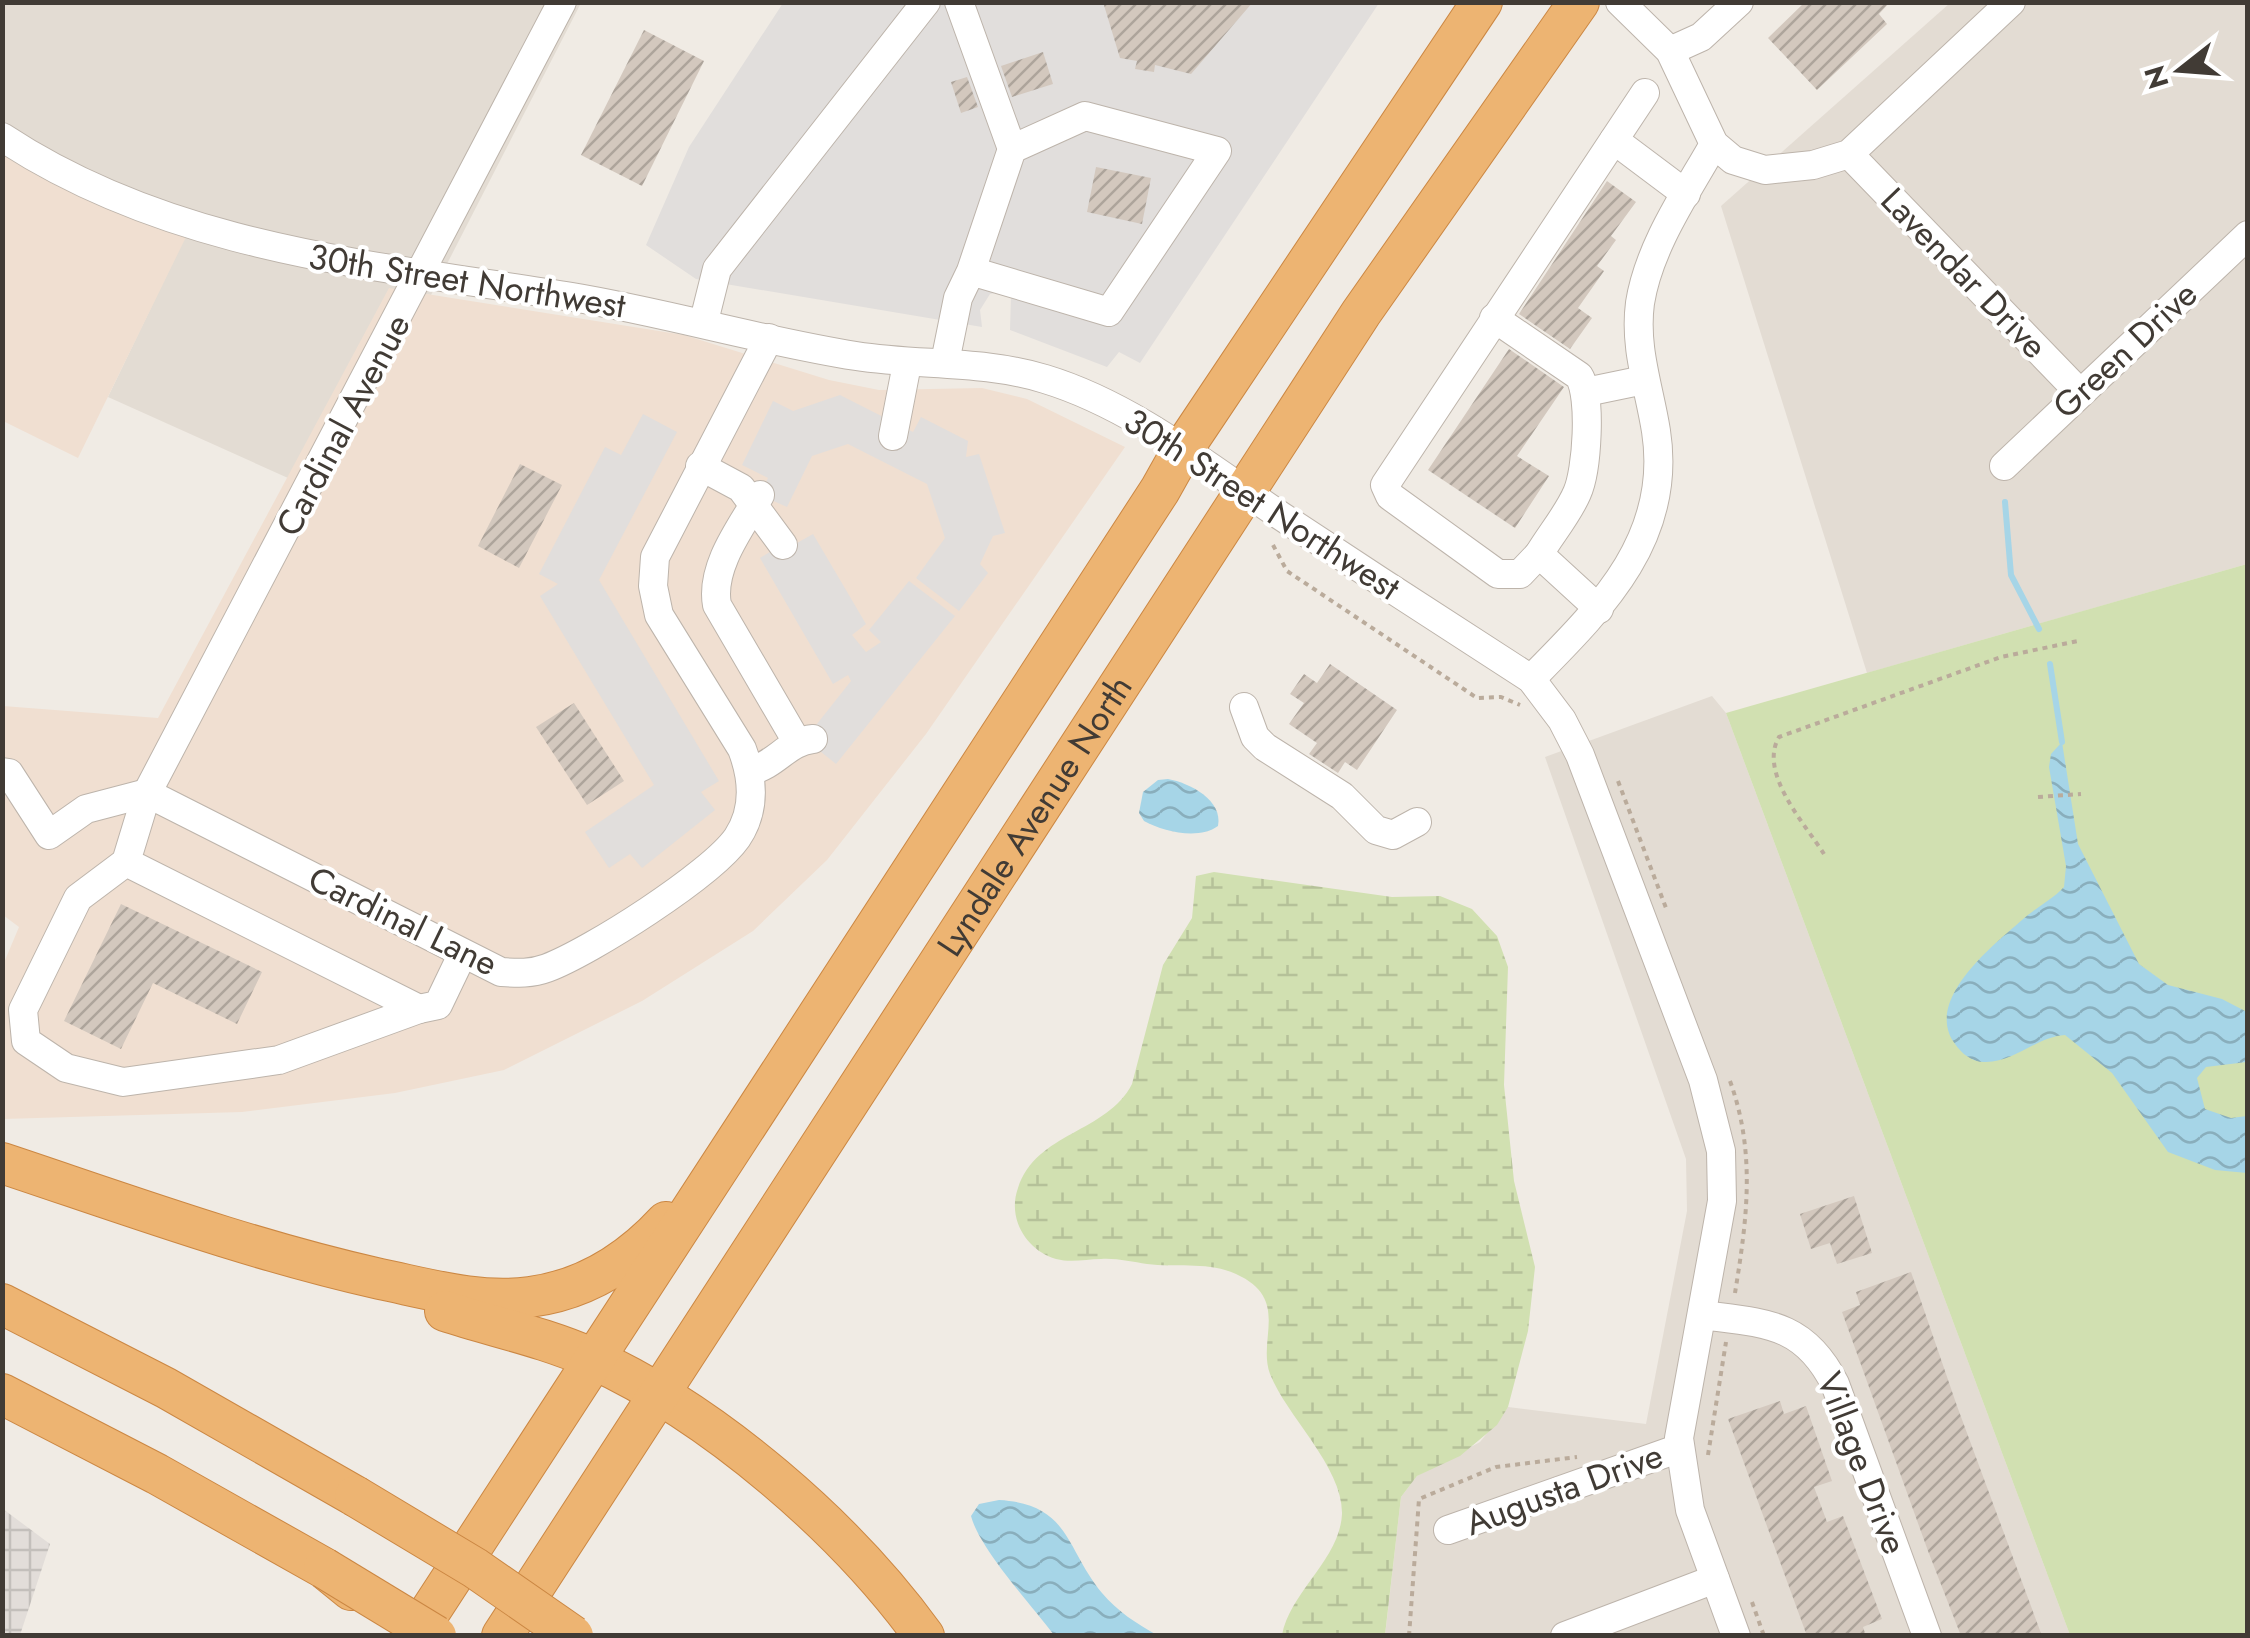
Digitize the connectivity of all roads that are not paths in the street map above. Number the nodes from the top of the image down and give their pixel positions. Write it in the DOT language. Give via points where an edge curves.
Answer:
graph roads {
  1 [pos="562,2"];
  2 [pos="926,2"];
  3 [pos="959,2"];
  4 [pos="1482,2"];
  5 [pos="1579,2"];
  6 [pos="1620,2"];
  7 [pos="1739,2"];
  8 [pos="2010,2"];
  9 [pos="1670,52"];
  10 [pos="1645,94"];
  11 [pos="2,137"];
  12 [pos="1614,140"];
  13 [pos="1714,144"];
  14 [pos="1012,149"];
  15 [pos="1849,154"];
  16 [pos="1686,194"];
  17 [pos="2248,235"];
  18 [pos="971,271"];
  19 [pos="422,276"];
  20 [pos="1494,318"];
  21 [pos="704,321"];
  22 [pos="770,338"];
  23 [pos="946,362"];
  24 [pos="906,364"];
  25 [pos="1644,380"];
  26 [pos="1586,392"];
  27 [pos="2079,392"];
  28 [pos="892,436"];
  29 [pos="1182,450"];
  30 [pos="700,466"];
  31 [pos="2004,466"];
  32 [pos="1246,491"];
  33 [pos="757,500"];
  34 [pos="782,545"];
  35 [pos="1539,554"];
  36 [pos="1599,609"];
  37 [pos="1535,684"];
  38 [pos="1244,708"];
  39 [pos="750,771"];
  40 [pos="2,772"];
  41 [pos="147,793"];
  42 [pos="1416,822"];
  43 [pos="126,862"];
  44 [pos="462,955"];
  45 [pos="420,1009"];
  46 [pos="732,1148"];
  47 [pos="2,1163"];
  48 [pos="276,1256"];
  49 [pos="2,1304"];
  50 [pos="1702,1315"];
  51 [pos="594,1359"];
  52 [pos="2,1394"];
  53 [pos="661,1396"];
  54 [pos="1680,1448"];
  55 [pos="1448,1530"];
  56 [pos="324,1568"];
  57 [pos="1715,1580"];
  58 [pos="406,1636"];
  59 [pos="414,1636"];
  60 [pos="436,1636"];
  61 [pos="502,1636"];
  62 [pos="572,1636"];
  63 [pos="924,1636"];
  64 [pos="1564,1636"];
  65 [pos="1736,1636"];
  66 [pos="1927,1636"];
  1 -- 19 [label="street, Cardinal Avenue"];
  2 -- 21 [label="street" via="717,269"];
  3 -- 14 [label="street"];
  4 -- 29 [label="highway, Lyndale Avenue North"];
  5 -- 32 [label="highway, Lyndale Avenue North" via="1371,298"];
  6 -- 9 [label="street"];
  7 -- 9 [label="street" via="1701,37"];
  8 -- 15 [label="street"];
  9 -- 13 [label="street"];
  10 -- 12 [label="street"];
  11 -- 19 [label="street, 30th Street Northwest" via="92,188 188,225"];
  12 -- 16 [label="street"];
  12 -- 20 [label="street"];
  13 -- 15 [label="street" via="1748,167 1765,170"];
  13 -- 16 [label="street"];
  14 -- 18 [label="street"];
  14 -- 18 [label="street" via="1086,116 1217,150 1109,312"];
  15 -- 27 [label="street, Lavendar Drive"];
  16 -- 25 [label="street" via="1653,258 1640,302"];
  17 -- 27 [label="street, Green Drive"];
  18 -- 23 [label="street" via="958,298"];
  19 -- 21 [label="street, 30th Street Northwest"];
  19 -- 41 [label="street, Cardinal Avenue"];
  20 -- 26 [label="street" via="1580,376"];
  20 -- 35 [label="street" via="1385,485 1390,496 1498,574 1520,574"];
  21 -- 22 [label="street, 30th Street Northwest"];
  22 -- 24 [label="street, 30th Street Northwest"];
  22 -- 30 [label="street"];
  23 -- 24 [label="street, 30th Street Northwest"];
  23 -- 29 [label="street, 30th Street Northwest" via="1047,379 1101,401"];
  24 -- 28 [label="street"];
  25 -- 26 [label="street"];
  25 -- 36 [label="street" via="1657,439 1652,513 1630,568"];
  26 -- 35 [label="street" via="1578,492"];
  27 -- 31 [label="street, Green Drive"];
  29 -- 32 [label="street, 30th Street Northwest"];
  29 -- 46 [label="highway, Lyndale Avenue North"];
  30 -- 33 [label="street"];
  30 -- 39 [label="street" via="656,557 653,586 659,615"];
  32 -- 37 [label="street, 30th Street Northwest"];
  32 -- 53 [label="highway, Lyndale Avenue North"];
  33 -- 34 [label="street"];
  33 -- 39 [label="street" via="717,573 717,605 807,740 770,766"];
  35 -- 36 [label="street"];
  36 -- 37 [label="street"];
  37 -- 50 [label="street, 30th Street Northwest" via="1584,765 1714,1114 1722,1202"];
  38 -- 42 [label="street" via="1265,747 1342,796 1376,830 1392,835"];
  39 -- 44 [label="street, Cardinal Lane" via="752,794 736,840 627,924 524,974"];
  40 -- 41 [label="street" via="9,773 49,835 86,808"];
  41 -- 43 [label="street, Cardinal Avenue"];
  41 -- 44 [label="street, Cardinal Lane"];
  43 -- 45 [label="street"];
  43 -- 45 [label="street" via="78,898 24,1010 26,1041 66,1068 123,1082 279,1060"];
  44 -- 45 [label="street" via="438,1005"];
  46 -- 48 [label="highway" via="634,1254 558,1292 467,1297"];
  46 -- 51 [label="highway, Lyndale Avenue North"];
  47 -- 48 [label="highway"];
  48 -- 51 [label="highway"];
  49 -- 62 [label="highway, bridge" via="354,1496 462,1559"];
  50 -- 54 [label="street, 30th Street Northwest"];
  50 -- 66 [label="street, Village Drive" via="1785,1330 1821,1357"];
  51 -- 53 [label="highway"];
  51 -- 59 [label="highway, Lyndale Avenue North"];
  52 -- 56 [label="highway"];
  53 -- 61 [label="highway, Lyndale Avenue North"];
  53 -- 63 [label="highway" via="822,1518"];
  54 -- 55 [label="street, Augusta Drive"];
  54 -- 57 [label="street, 30th Street Northwest" via="1685,1493"];
  56 -- 58 [label="highway, bridge"];
  56 -- 60 [label="highway, bridge"];
  57 -- 64 [label="street"];
  57 -- 65 [label="street, 30th Street Northwest"];
}
